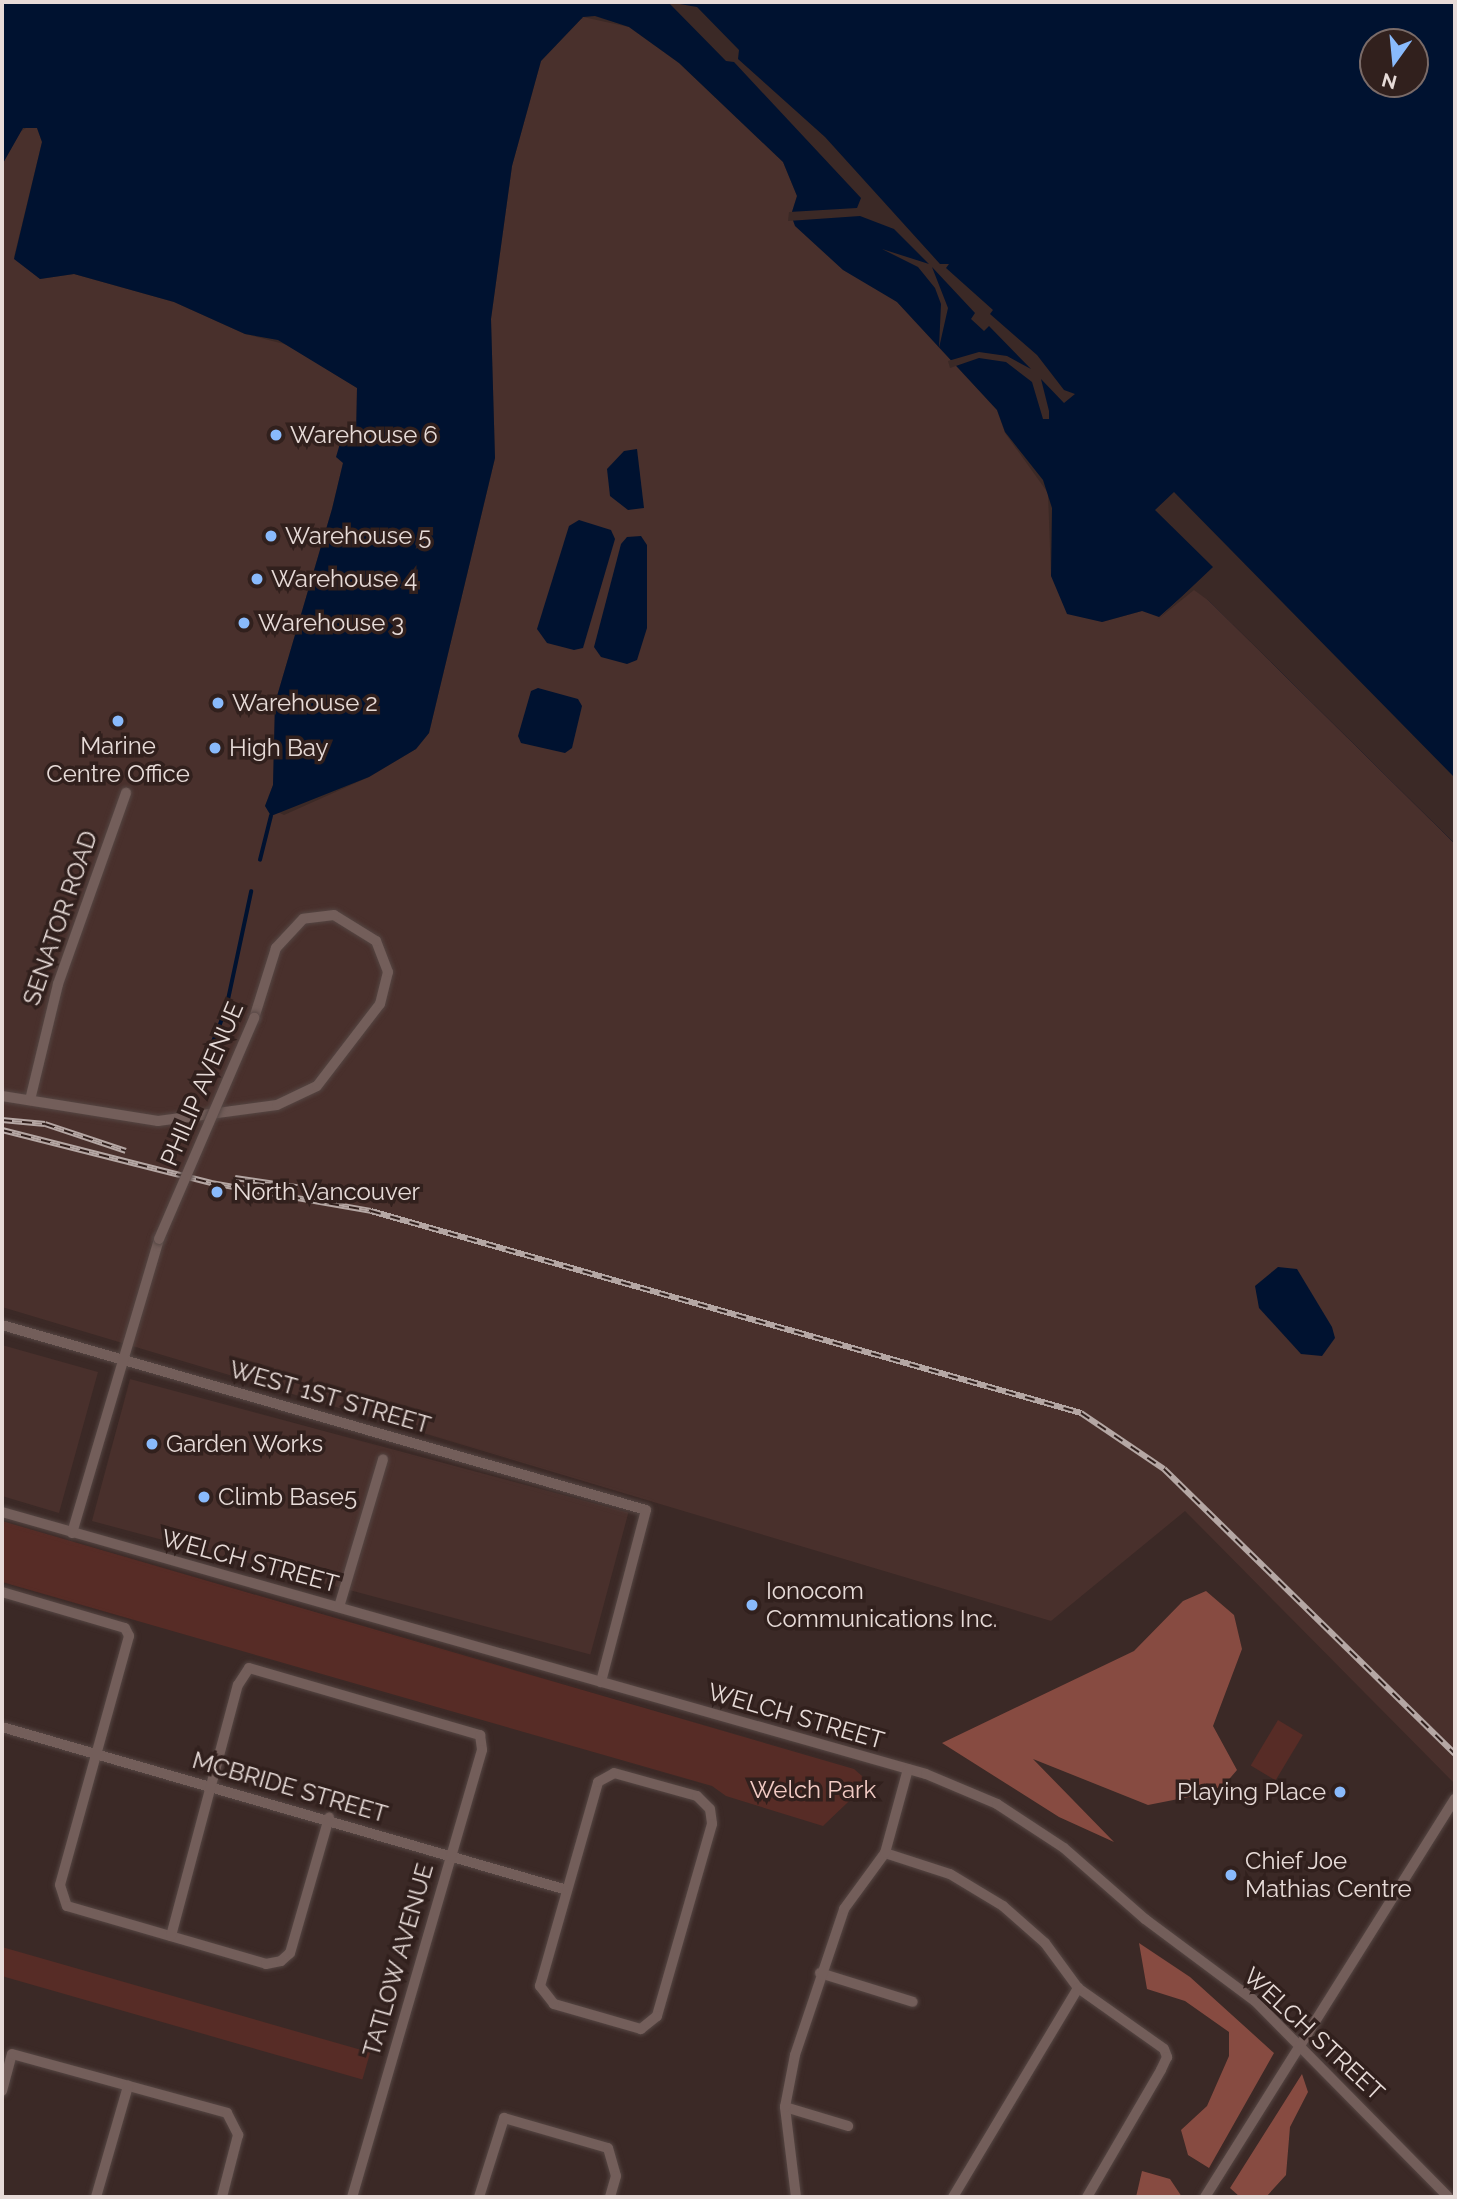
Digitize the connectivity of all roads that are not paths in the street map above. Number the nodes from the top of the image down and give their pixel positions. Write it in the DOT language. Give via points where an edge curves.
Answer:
graph roads {
  1 [pos="126,793"];
  2 [pos="2,1097"];
  3 [pos="30,1100"];
  4 [pos="2,1325"];
  5 [pos="123,1360"];
  6 [pos="383,1459"];
  7 [pos="2,1512"];
  8 [pos="72,1533"];
  9 [pos="2,1592"];
  10 [pos="339,1607"];
  11 [pos="601,1682"];
  12 [pos="2,1727"];
  13 [pos="98,1752"];
  14 [pos="908,1769"];
  15 [pos="213,1786"];
  16 [pos="1455,1799"];
  17 [pos="329,1818"];
  18 [pos="885,1853"];
  19 [pos="451,1856"];
  20 [pos="566,1889"];
  21 [pos="171,1936"];
  22 [pos="820,1973"];
  23 [pos="1077,1988"];
  24 [pos="913,2002"];
  25 [pos="1299,2043"];
  26 [pos="7,2053"];
  27 [pos="128,2086"];
  28 [pos="2,2091"];
  29 [pos="785,2107"];
  30 [pos="848,2126"];
  31 [pos="96,2197"];
  32 [pos="222,2197"];
  33 [pos="352,2197"];
  34 [pos="479,2197"];
  35 [pos="610,2197"];
  36 [pos="796,2197"];
  37 [pos="953,2197"];
  38 [pos="1087,2197"];
  39 [pos="1205,2197"];
  40 [pos="1448,2197"];
  1 -- 3 [label="street, SENATOR ROAD" via="58,984"];
  2 -- 3 [label="street, PHILIP AVENUE"];
  3 -- 5 [label="street, PHILIP AVENUE, bridge" via="176,1121 249,1112 300,1095 330,1073 380,1004 387,972 376,941 334,915 303,919 276,948 254,1018 159,1239"];
  4 -- 5 [label="street, WEST 1ST STREET"];
  5 -- 8 [label="street, PHILIP AVENUE"];
  5 -- 11 [label="street, WEST 1ST STREET" via="646,1510"];
  6 -- 10 [label="street"];
  7 -- 8 [label="street, WELCH STREET"];
  8 -- 10 [label="street, WELCH STREET"];
  9 -- 13 [label="street" via="125,1628 127,1650"];
  10 -- 11 [label="street, WELCH STREET"];
  11 -- 14 [label="street, WELCH STREET"];
  12 -- 13 [label="street, MCBRIDE STREET"];
  13 -- 15 [label="street, MCBRIDE STREET"];
  13 -- 21 [label="street" via="61,1893 76,1910"];
  14 -- 18 [label="street"];
  14 -- 25 [label="street, WELCH STREET" via="997,1804 1037,1828 1255,2001"];
  15 -- 17 [label="street, MCBRIDE STREET"];
  15 -- 19 [label="street, TATLOW AVENUE" via="238,1685 249,1668 480,1735 482,1750"];
  15 -- 21 [label="street"];
  16 -- 25 [label="street"];
  17 -- 19 [label="street, MCBRIDE STREET"];
  17 -- 21 [label="street" via="290,1953 281,1961 266,1964"];
  18 -- 22 [label="street" via="844,1909"];
  18 -- 23 [label="street" via="950,1874 1003,1906 1045,1943"];
  19 -- 20 [label="street, MCBRIDE STREET"];
  19 -- 33 [label="street, TATLOW AVENUE"];
  20 -- 20 [label="street" via="541,1994 554,2004 631,2028 648,2027 657,2015 712,1824 710,1809 697,1796 604,1774"];
  22 -- 24 [label="street"];
  22 -- 29 [label="street"];
  23 -- 37 [label="street"];
  23 -- 38 [label="street" via="1164,2049 1167,2057"];
  25 -- 39 [label="street"];
  25 -- 40 [label="street, WELCH STREET"];
  26 -- 27 [label="street"];
  26 -- 28 [label="street"];
  27 -- 31 [label="street"];
  27 -- 32 [label="street" via="227,2113 234,2120 239,2135"];
  29 -- 30 [label="street"];
  29 -- 36 [label="street"];
  34 -- 35 [label="street" via="504,2118 608,2148 616,2176"];
}
